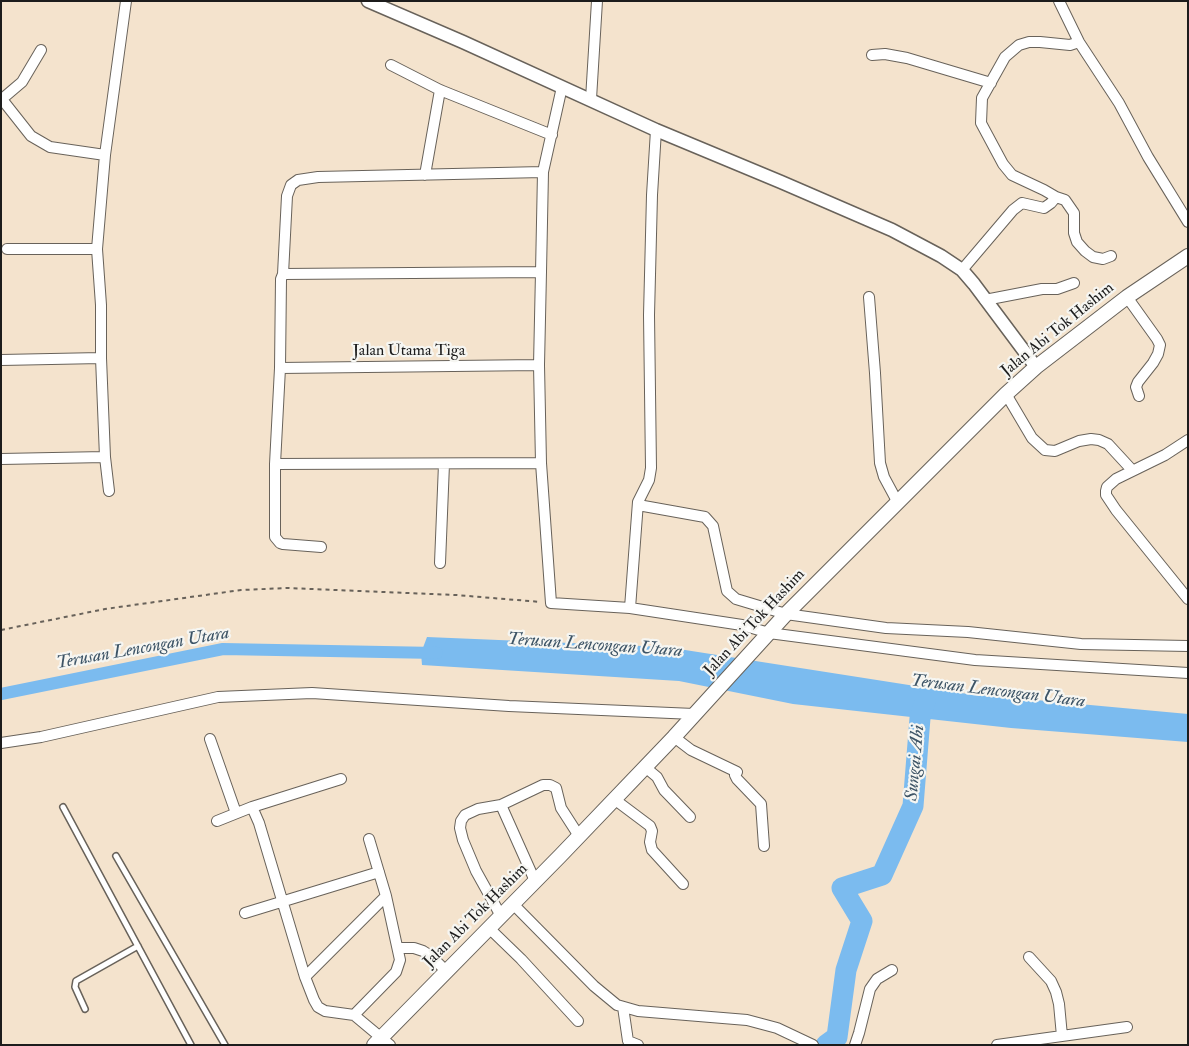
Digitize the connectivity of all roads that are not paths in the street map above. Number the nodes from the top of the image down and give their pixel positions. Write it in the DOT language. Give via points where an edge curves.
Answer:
graph roads {
  1 [pos="126,1"];
  2 [pos="368,1"];
  3 [pos="597,1"];
  4 [pos="1059,1"];
  5 [pos="1078,42"];
  6 [pos="41,50"];
  7 [pos="872,54"];
  8 [pos="391,65"];
  9 [pos="991,83"];
  10 [pos="562,87"];
  11 [pos="440,90"];
  12 [pos="2,98"];
  13 [pos="591,99"];
  14 [pos="656,130"];
  15 [pos="552,135"];
  16 [pos="105,155"];
  17 [pos="543,172"];
  18 [pos="425,175"];
  19 [pos="1056,197"];
  20 [pos="1188,222"];
  21 [pos="7,249"];
  22 [pos="97,249"];
  23 [pos="1111,256"];
  24 [pos="1188,256"];
  25 [pos="962,270"];
  26 [pos="541,272"];
  27 [pos="283,274"];
  28 [pos="1074,283"];
  29 [pos="869,297"];
  30 [pos="1128,297"];
  31 [pos="985,300"];
  32 [pos="101,358"];
  33 [pos="1,360"];
  34 [pos="539,366"];
  35 [pos="1036,367"];
  36 [pos="280,368"];
  37 [pos="1006,394"];
  38 [pos="1139,396"];
  39 [pos="1188,440"];
  40 [pos="105,457"];
  41 [pos="1,459"];
  42 [pos="541,463"];
  43 [pos="275,464"];
  44 [pos="444,464"];
  45 [pos="1132,470"];
  46 [pos="109,491"];
  47 [pos="898,503"];
  48 [pos="638,505"];
  49 [pos="320,547"];
  50 [pos="440,563"];
  51 [pos="1188,599"];
  52 [pos="630,608"];
  53 [pos="786,614"];
  54 [pos="769,633"];
  55 [pos="1188,646"];
  56 [pos="1188,673"];
  57 [pos="694,714"];
  58 [pos="674,737"];
  59 [pos="210,739"];
  60 [pos="1,743"];
  61 [pos="645,767"];
  62 [pos="341,779"];
  63 [pos="614,798"];
  64 [pos="501,805"];
  65 [pos="63,807"];
  66 [pos="252,807"];
  67 [pos="236,813"];
  68 [pos="690,817"];
  69 [pos="217,822"];
  70 [pos="579,836"];
  71 [pos="369,839"];
  72 [pos="764,846"];
  73 [pos="116,856"];
  74 [pos="379,872"];
  75 [pos="535,881"];
  76 [pos="683,884"];
  77 [pos="386,896"];
  78 [pos="282,902"];
  79 [pos="513,904"];
  80 [pos="245,913"];
  81 [pos="501,916"];
  82 [pos="490,929"];
  83 [pos="138,946"];
  84 [pos="398,948"];
  85 [pos="1029,957"];
  86 [pos="892,970"];
  87 [pos="446,971"];
  88 [pos="305,977"];
  89 [pos="623,1007"];
  90 [pos="86,1009"];
  91 [pos="354,1015"];
  92 [pos="578,1021"];
  93 [pos="1127,1028"];
  94 [pos="1062,1036"];
  95 [pos="382,1042"];
  96 [pos="808,1042"];
  97 [pos="629,1043"];
  98 [pos="191,1045"];
  99 [pos="225,1045"];
  100 [pos="855,1045"];
  101 [pos="997,1045"];
  1 -- 16 [label="street"];
  2 -- 10 [label="street"];
  3 -- 13 [label="street"];
  4 -- 5 [label="street"];
  5 -- 9 [label="street" via="1070,45 1040,42 1019,45 1005,57"];
  5 -- 20 [label="street" via="1119,103"];
  6 -- 12 [label="street" via="22,82"];
  7 -- 9 [label="street" via="907,58"];
  8 -- 11 [label="street"];
  9 -- 19 [label="street" via="982,98 981,123 1003,164 1012,175"];
  10 -- 13 [label="street"];
  10 -- 15 [label="street"];
  11 -- 15 [label="street"];
  11 -- 18 [label="street"];
  12 -- 16 [label="street" via="31,136 50,147"];
  13 -- 14 [label="street"];
  14 -- 25 [label="street" via="892,230"];
  14 -- 48 [label="street" via="649,315 651,468"];
  15 -- 17 [label="street"];
  16 -- 22 [label="street"];
  17 -- 18 [label="street"];
  17 -- 26 [label="street"];
  18 -- 27 [label="street" via="318,177 291,184 286,196"];
  19 -- 23 [label="street" via="1065,200 1074,213 1074,233 1085,251 1103,259"];
  19 -- 25 [label="street" via="1044,208 1022,204 1018,207"];
  21 -- 22 [label="street"];
  22 -- 32 [label="street"];
  24 -- 30 [label="main road, Jalan Abi Tok Hashim"];
  25 -- 31 [label="street"];
  26 -- 27 [label="street"];
  26 -- 34 [label="street"];
  27 -- 36 [label="street"];
  28 -- 31 [label="street" via="1056,289"];
  29 -- 47 [label="street" via="880,464"];
  30 -- 35 [label="main road, Jalan Abi Tok Hashim"];
  30 -- 38 [label="street" via="1160,346 1153,363 1138,382"];
  31 -- 35 [label="street"];
  32 -- 33 [label="street"];
  32 -- 40 [label="street"];
  34 -- 36 [label="street, Jalan Utama Tiga"];
  34 -- 42 [label="street"];
  35 -- 37 [label="main road, Jalan Abi Tok Hashim"];
  36 -- 43 [label="street"];
  37 -- 45 [label="street" via="1032,438 1045,450 1079,441 1099,440 1108,444"];
  37 -- 47 [label="main road, Jalan Abi Tok Hashim"];
  39 -- 45 [label="street" via="1164,456"];
  40 -- 41 [label="street"];
  40 -- 46 [label="street"];
  42 -- 44 [label="street"];
  42 -- 52 [label="street" via="550,603"];
  43 -- 44 [label="street"];
  43 -- 49 [label="street" via="274,527 277,540 289,545"];
  44 -- 50 [label="street"];
  45 -- 51 [label="street" via="1111,482 1106,495"];
  47 -- 53 [label="main road, Jalan Abi Tok Hashim"];
  48 -- 52 [label="street"];
  48 -- 53 [label="street" via="705,517 712,526 727,591 736,599"];
  52 -- 54 [label="street" via="742,625"];
  53 -- 54 [label="main road, Jalan Abi Tok Hashim"];
  53 -- 55 [label="street" via="886,628 968,632 1081,644"];
  54 -- 56 [label="street" via="975,660"];
  54 -- 57 [label="main road, Jalan Abi Tok Hashim"];
  57 -- 58 [label="main road, Jalan Abi Tok Hashim"];
  57 -- 60 [label="street" via="312,693 218,697"];
  58 -- 61 [label="main road, Jalan Abi Tok Hashim"];
  58 -- 72 [label="street" via="691,750 737,772 737,779 761,804"];
  59 -- 67 [label="street"];
  61 -- 63 [label="main road, Jalan Abi Tok Hashim"];
  61 -- 68 [label="street"];
  62 -- 66 [label="street"];
  63 -- 70 [label="main road, Jalan Abi Tok Hashim"];
  63 -- 76 [label="street" via="650,826 652,850"];
  64 -- 70 [label="street" via="543,785 553,786 565,816"];
  64 -- 75 [label="street"];
  64 -- 81 [label="street" via="471,812 461,821 460,828 476,871"];
  65 -- 83 [label="lane"];
  66 -- 67 [label="street"];
  66 -- 78 [label="street"];
  67 -- 69 [label="street"];
  70 -- 75 [label="main road, Jalan Abi Tok Hashim"];
  71 -- 74 [label="street"];
  73 -- 99 [label="lane"];
  74 -- 77 [label="street"];
  74 -- 78 [label="street"];
  75 -- 79 [label="main road, Jalan Abi Tok Hashim"];
  77 -- 84 [label="street"];
  77 -- 88 [label="street"];
  78 -- 80 [label="street"];
  78 -- 88 [label="street"];
  79 -- 81 [label="main road, Jalan Abi Tok Hashim"];
  79 -- 89 [label="street" via="594,986"];
  81 -- 82 [label="main road, Jalan Abi Tok Hashim"];
  82 -- 87 [label="main road, Jalan Abi Tok Hashim"];
  82 -- 92 [label="street"];
  83 -- 90 [label="lane" via="76,981 75,987"];
  83 -- 98 [label="lane"];
  84 -- 87 [label="street" via="423,951"];
  84 -- 91 [label="street" via="400,960 396,972"];
  85 -- 94 [label="street" via="1051,981 1056,992"];
  86 -- 100 [label="street" via="877,979 870,989"];
  87 -- 95 [label="main road, Jalan Abi Tok Hashim"];
  88 -- 91 [label="street" via="318,1007 332,1013"];
  89 -- 96 [label="street" via="654,1013 747,1020 777,1028"];
  89 -- 97 [label="street"];
  91 -- 95 [label="street"];
  93 -- 94 [label="street"];
  94 -- 101 [label="street"];
}
